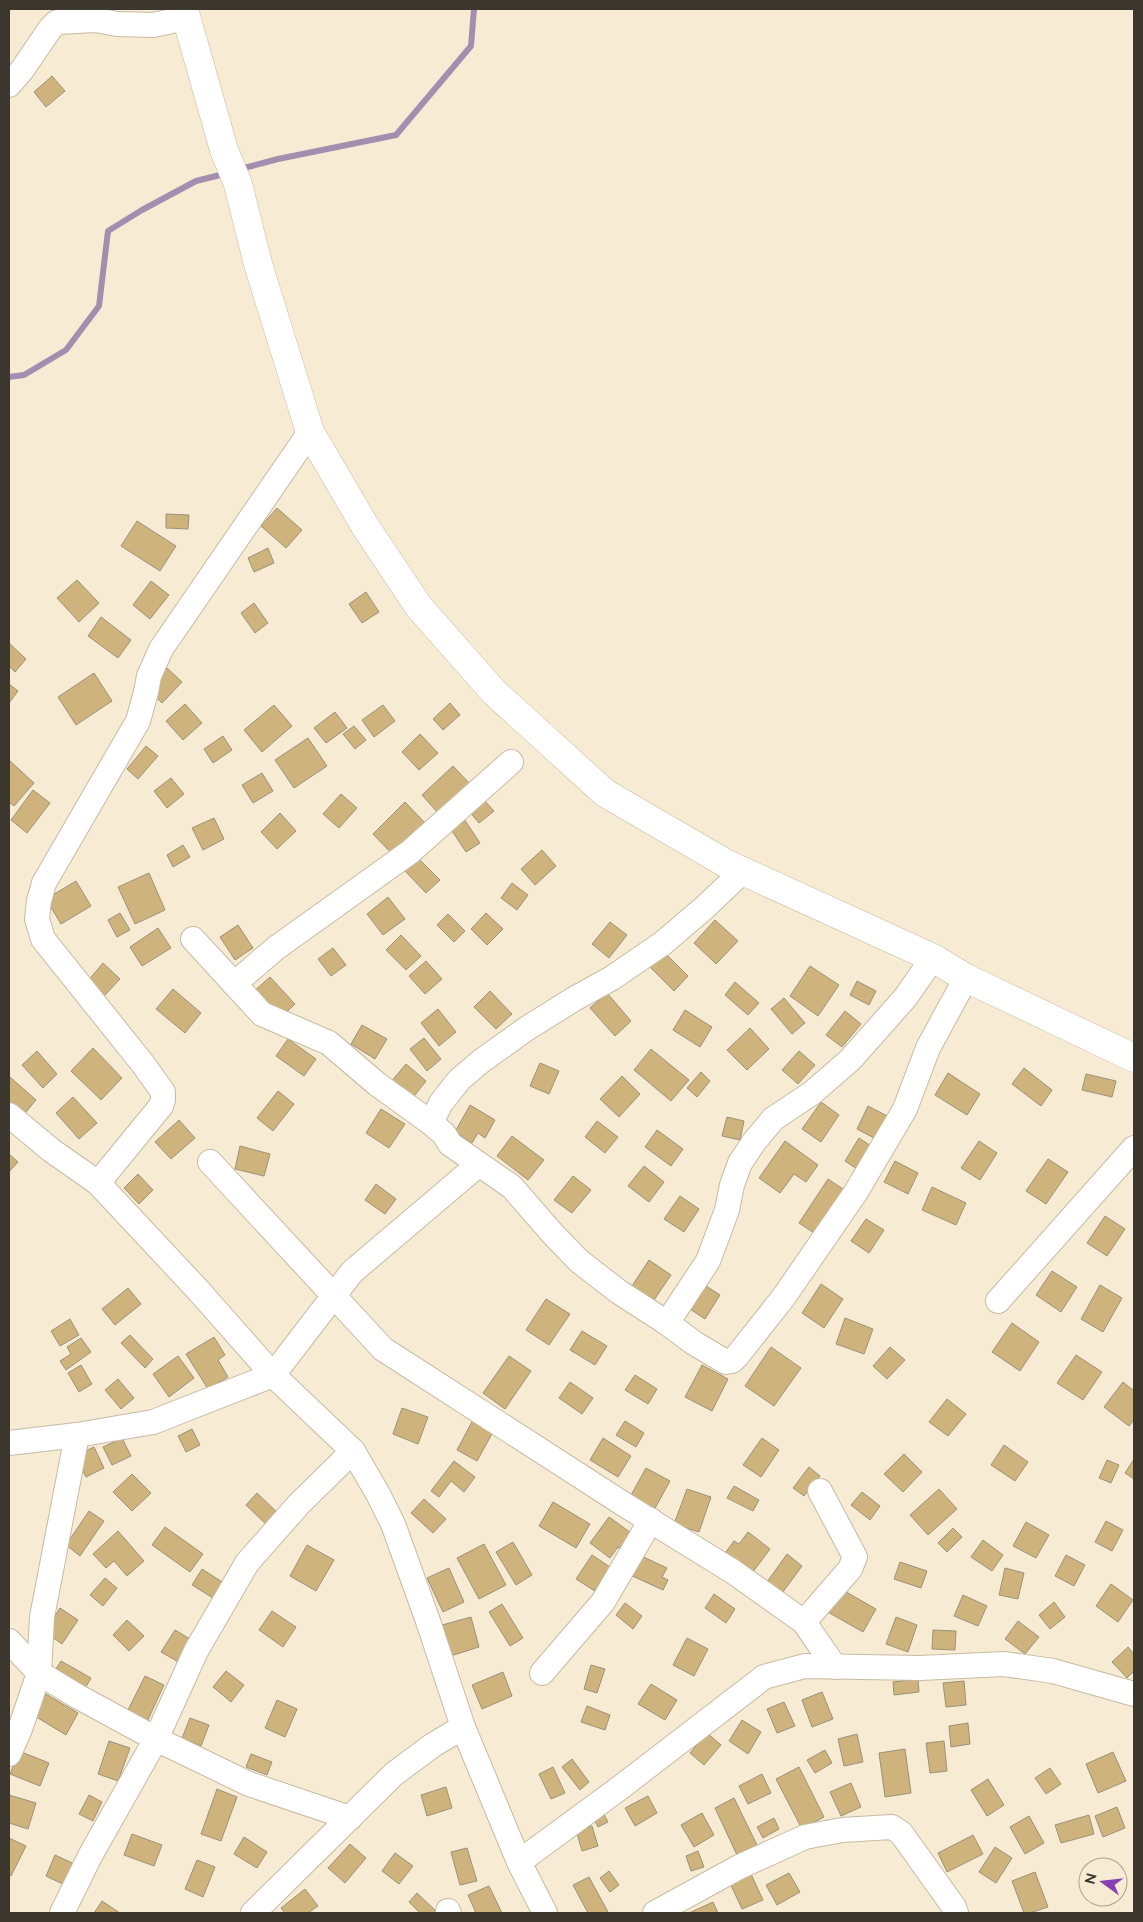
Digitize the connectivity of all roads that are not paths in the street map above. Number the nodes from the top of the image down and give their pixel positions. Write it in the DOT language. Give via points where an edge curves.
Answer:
graph roads {
  1 [pos="185,14"];
  2 [pos="9,85"];
  3 [pos="310,432"];
  4 [pos="511,762"];
  5 [pos="742,872"];
  6 [pos="193,939"];
  7 [pos="933,958"];
  8 [pos="966,978"];
  9 [pos="234,984"];
  10 [pos="1134,1058"];
  11 [pos="9,1115"];
  12 [pos="431,1123"];
  13 [pos="1134,1148"];
  14 [pos="210,1162"];
  15 [pos="478,1165"];
  16 [pos="98,1183"];
  17 [pos="334,1298"];
  18 [pos="998,1301"];
  19 [pos="668,1323"];
  20 [pos="273,1375"];
  21 [pos="77,1435"];
  22 [pos="9,1444"];
  23 [pos="353,1451"];
  24 [pos="820,1491"];
  25 [pos="651,1520"];
  26 [pos="804,1622"];
  27 [pos="9,1641"];
  28 [pos="835,1667"];
  29 [pos="39,1673"];
  30 [pos="542,1673"];
  31 [pos="1134,1694"];
  32 [pos="463,1727"];
  33 [pos="156,1739"];
  34 [pos="9,1754"];
  35 [pos="350,1818"];
  36 [pos="519,1862"];
  37 [pos="62,1913"];
  38 [pos="253,1913"];
  39 [pos="545,1913"];
  40 [pos="655,1913"];
  41 [pos="956,1913"];
  1 -- 2 [label="street" via="153,25 96,20 58,22"];
  1 -- 3 [label="main road"];
  3 -- 5 [label="main road" via="365,526 419,607 494,692 605,793"];
  3 -- 16 [label="street" via="161,649 149,676 138,721 44,882 37,919 43,940 163,1092 161,1106"];
  4 -- 9 [label="street" via="410,852 276,948"];
  5 -- 7 [label="main road"];
  5 -- 12 [label="street" via="664,943 526,1029 480,1062 459,1080 441,1103"];
  6 -- 9 [label="street"];
  7 -- 8 [label="main road"];
  7 -- 19 [label="street" via="905,998 850,1060 812,1093 774,1119 754,1142 740,1163 708,1261"];
  8 -- 10 [label="main road"];
  8 -- 19 [label="street" via="928,1048 904,1109 856,1192 783,1298 737,1356 726,1362"];
  9 -- 12 [label="street" via="262,1014 329,1043 377,1084"];
  11 -- 16 [label="street"];
  12 -- 15 [label="street" via="450,1144"];
  13 -- 18 [label="street"];
  14 -- 17 [label="street"];
  15 -- 17 [label="street" via="352,1272"];
  15 -- 19 [label="street" via="512,1187 579,1261 619,1292"];
  16 -- 20 [label="street"];
  17 -- 20 [label="street"];
  17 -- 25 [label="street" via="383,1349"];
  20 -- 21 [label="street" via="153,1422"];
  20 -- 23 [label="street"];
  21 -- 22 [label="street"];
  21 -- 29 [label="street" via="42,1617"];
  23 -- 32 [label="street" via="393,1524"];
  23 -- 33 [label="street" via="246,1563 196,1651"];
  24 -- 26 [label="street" via="855,1557 850,1568"];
  25 -- 26 [label="street"];
  25 -- 30 [label="street" via="603,1602"];
  26 -- 28 [label="street"];
  27 -- 29 [label="street"];
  28 -- 31 [label="street" via="920,1668 1004,1664 1053,1672"];
  28 -- 36 [label="street" via="805,1666 764,1677"];
  29 -- 33 [label="street"];
  29 -- 34 [label="street"];
  32 -- 35 [label="street" via="394,1774"];
  32 -- 36 [label="street"];
  33 -- 35 [label="street" via="249,1784"];
  33 -- 37 [label="street"];
  35 -- 38 [label="street"];
  36 -- 39 [label="street"];
  40 -- 41 [label="street" via="739,1867 806,1837 892,1826 901,1833"];
}
